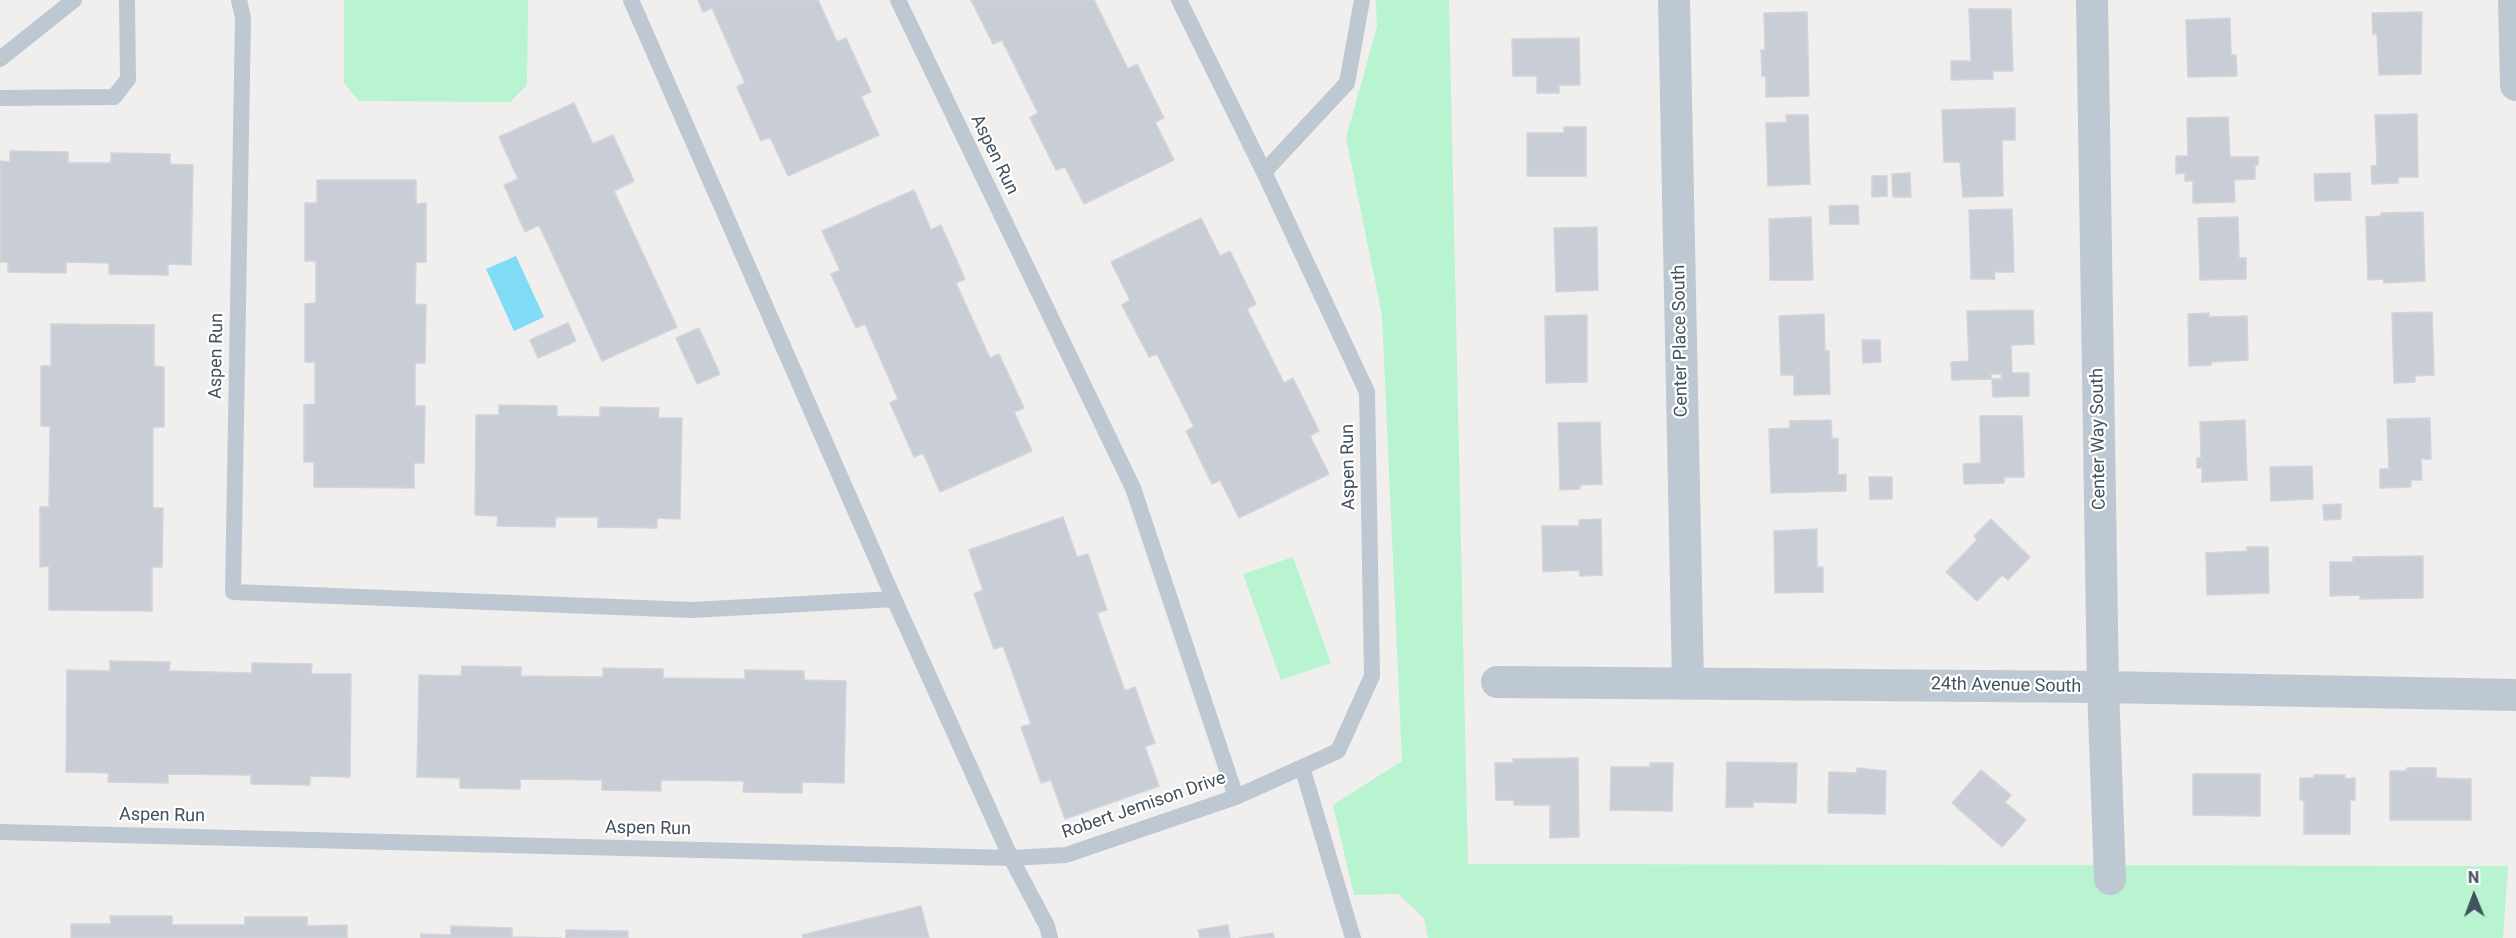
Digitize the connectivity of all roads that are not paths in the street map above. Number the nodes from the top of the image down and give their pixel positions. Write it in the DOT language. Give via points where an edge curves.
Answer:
graph roads {
  1 [pos="74,0"];
  2 [pos="127,0"];
  3 [pos="239,0"];
  4 [pos="631,0"];
  5 [pos="898,0"];
  6 [pos="1179,0"];
  7 [pos="1362,0"];
  8 [pos="1674,0"];
  9 [pos="2092,0"];
  10 [pos="2514,0"];
  11 [pos="0,59"];
  12 [pos="2516,85"];
  13 [pos="0,98"];
  14 [pos="1264,172"];
  15 [pos="894,599"];
  16 [pos="1497,682"];
  17 [pos="1688,683"];
  18 [pos="2103,687"];
  19 [pos="2516,695"];
  20 [pos="1302,767"];
  21 [pos="1236,797"];
  22 [pos="0,832"];
  23 [pos="1011,858"];
  24 [pos="2110,879"];
  25 [pos="1050,938"];
  26 [pos="1353,938"];
  1 -- 11 [label="lane"];
  2 -- 13 [label="lane" via="128,79 114,97"];
  3 -- 15 [label="lane, Aspen Run" via="243,18 233,592 692,610"];
  4 -- 15 [label="lane"];
  5 -- 21 [label="lane, Aspen Run" via="1133,488"];
  6 -- 14 [label="lane, Aspen Run"];
  7 -- 14 [label="lane" via="1347,83"];
  8 -- 17 [label="street, Center Place South"];
  9 -- 18 [label="street, Center Way South"];
  10 -- 12 [label="street"];
  14 -- 20 [label="lane, Aspen Run" via="1367,392 1372,676 1338,751"];
  15 -- 23 [label="lane"];
  16 -- 17 [label="street, 24th Avenue South"];
  17 -- 18 [label="street, 24th Avenue South"];
  18 -- 19 [label="street, 24th Avenue South"];
  18 -- 24 [label="street, Center Way South"];
  20 -- 21 [label="lane, Robert Jemison Drive"];
  20 -- 26 [label="lane"];
  21 -- 23 [label="lane, Robert Jemison Drive" via="1066,855"];
  22 -- 23 [label="lane, Aspen Run"];
  23 -- 25 [label="lane"];
}
